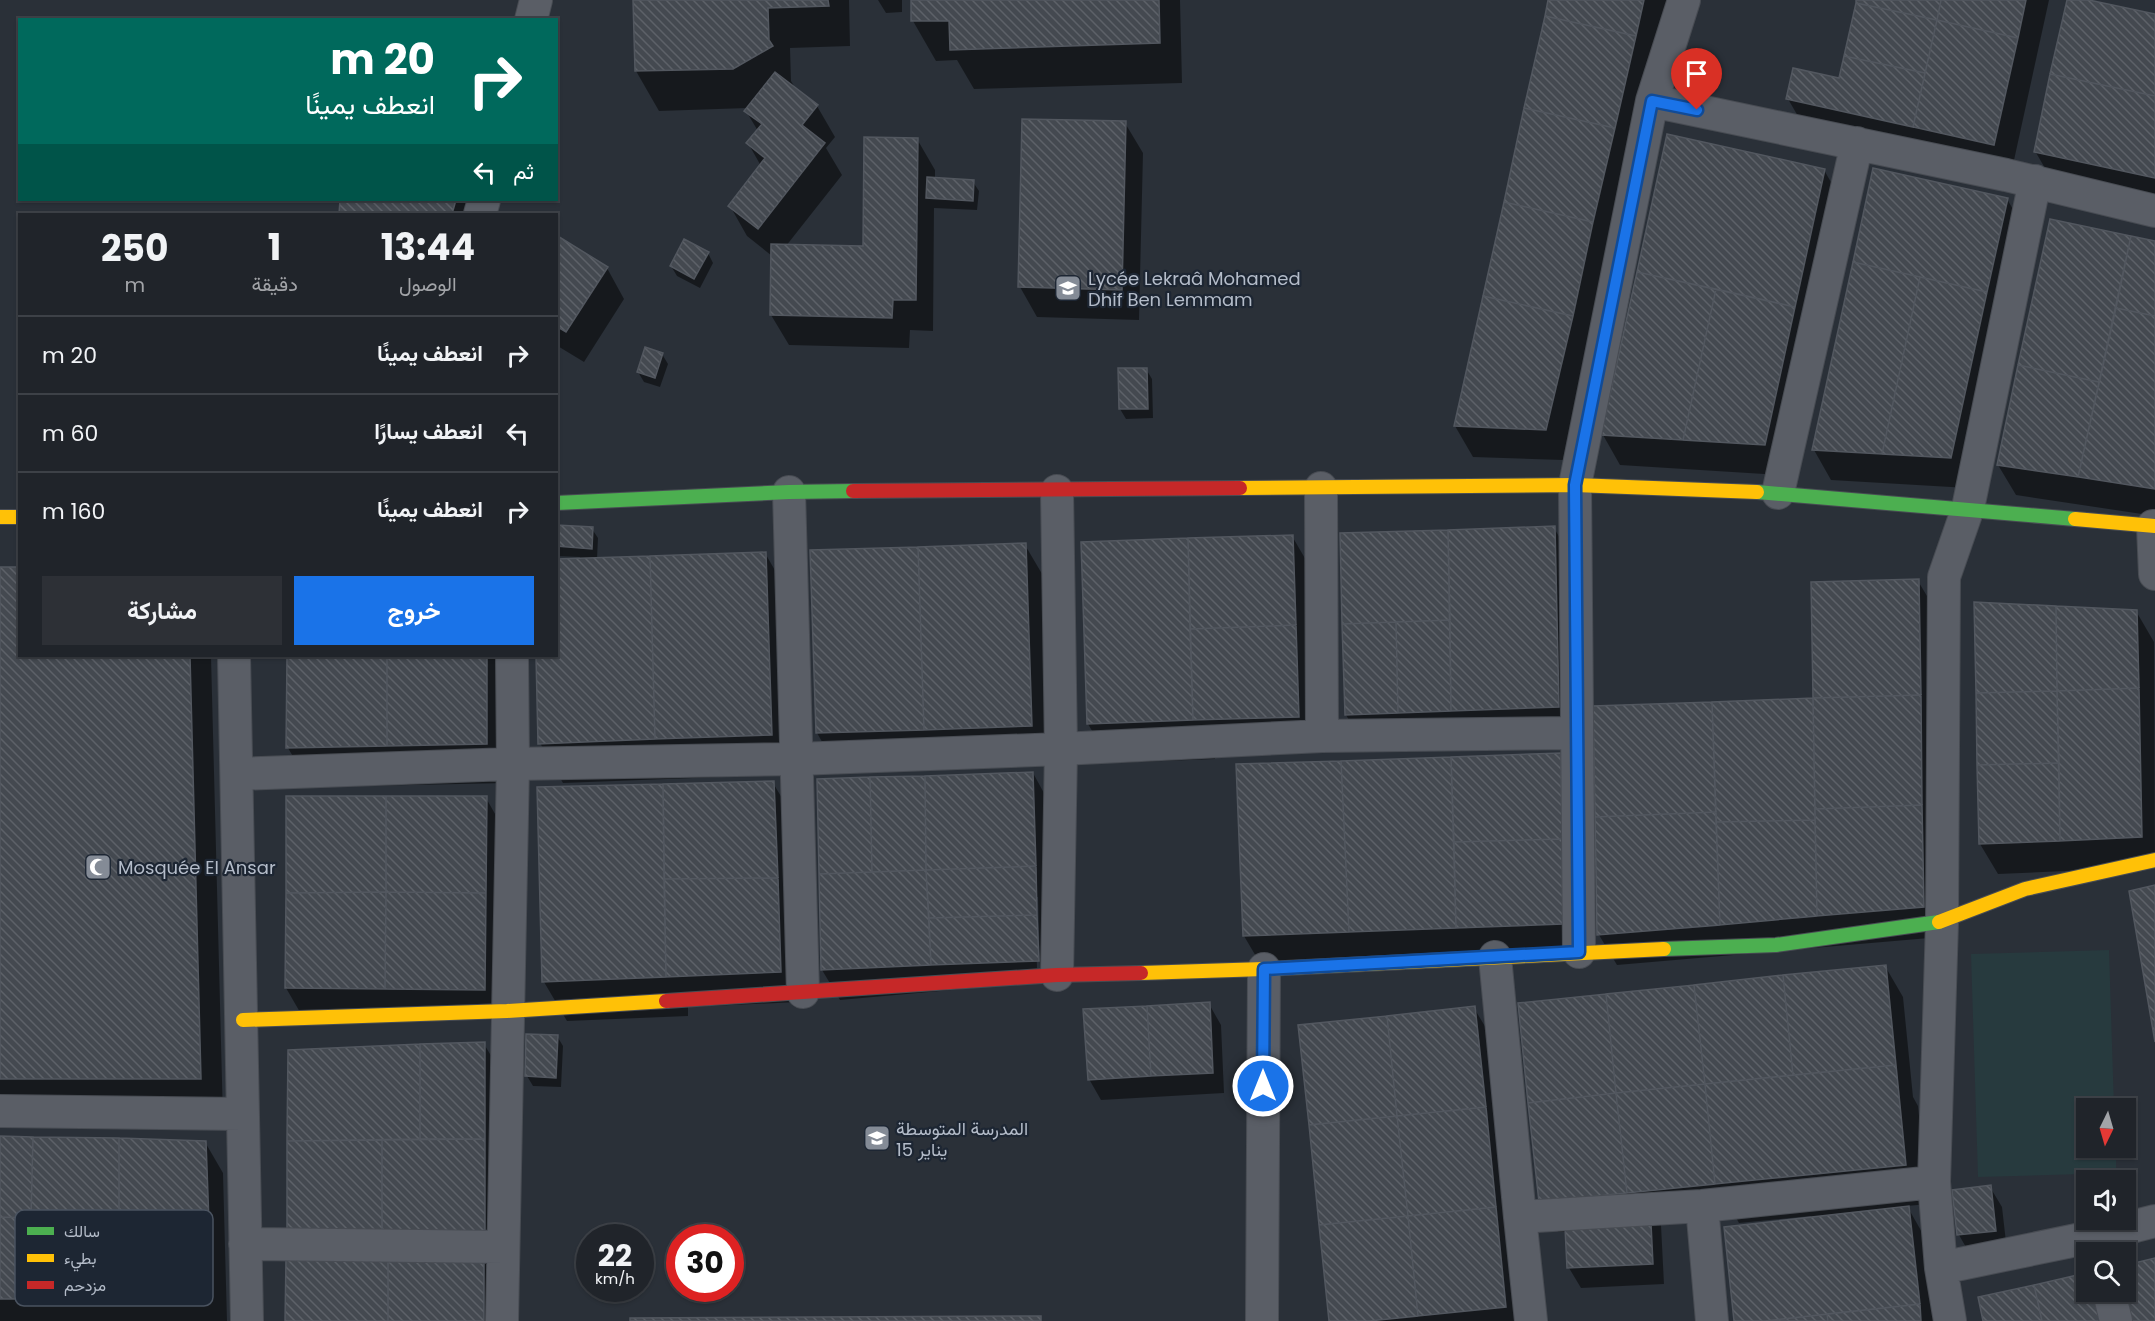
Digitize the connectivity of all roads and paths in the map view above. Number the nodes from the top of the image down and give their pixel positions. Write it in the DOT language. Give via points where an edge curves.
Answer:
graph roads {
  1 [pos="536,0"];
  2 [pos="1684,0"];
  3 [pos="532,18"];
  4 [pos="1652,101"];
  5 [pos="1857,143"];
  6 [pos="2036,181"];
  7 [pos="2155,211"];
  8 [pos="1575,485"];
  9 [pos="1321,488"];
  10 [pos="1057,490"];
  11 [pos="789,492"];
  12 [pos="1778,493"];
  13 [pos="558,503"];
  14 [pos="1968,508"];
  15 [pos="0,517"];
  16 [pos="18,517"];
  17 [pos="2154,526"];
  18 [pos="2155,574"];
  19 [pos="234,657"];
  20 [pos="512,657"];
  21 [pos="1577,733"];
  22 [pos="1322,736"];
  23 [pos="1061,750"];
  24 [pos="797,759"];
  25 [pos="513,764"];
  26 [pos="237,774"];
  27 [pos="2155,860"];
  28 [pos="1942,922"];
  29 [pos="1579,952"];
  30 [pos="1495,957"];
  31 [pos="1264,969"];
  32 [pos="1057,975"];
  33 [pos="803,992"];
  34 [pos="507,1011"];
  35 [pos="243,1020"];
  36 [pos="0,1111"];
  37 [pos="242,1114"];
  38 [pos="1934,1182"];
  39 [pos="1702,1206"];
  40 [pos="1520,1217"];
  41 [pos="2155,1221"];
  42 [pos="2103,1242"];
  43 [pos="245,1244"];
  44 [pos="503,1247"];
  45 [pos="2076,1247"];
  46 [pos="1941,1268"];
  47 [pos="2111,1302"];
  48 [pos="247,1321"];
  49 [pos="502,1321"];
  50 [pos="1262,1321"];
  51 [pos="1531,1321"];
  52 [pos="1713,1321"];
  53 [pos="1950,1321"];
  54 [pos="2115,1321"];
  1 -- 3 [label="street"];
  2 -- 4 [label="street"];
  4 -- 5 [label="street"];
  4 -- 8 [label="street"];
  5 -- 6 [label="street"];
  5 -- 12 [label="street"];
  6 -- 7 [label="street"];
  6 -- 14 [label="street"];
  8 -- 9 [label="street"];
  8 -- 12 [label="street"];
  8 -- 21 [label="street"];
  9 -- 10 [label="street"];
  9 -- 22 [label="street"];
  10 -- 11 [label="street"];
  10 -- 23 [label="street"];
  11 -- 13 [label="street"];
  11 -- 24 [label="street"];
  12 -- 14 [label="street"];
  14 -- 17 [label="street"];
  14 -- 28 [label="street" via="1944,577"];
  15 -- 16 [label="street"];
  17 -- 18 [label="street"];
  19 -- 26 [label="street"];
  20 -- 25 [label="street"];
  21 -- 22 [label="street"];
  21 -- 29 [label="street"];
  22 -- 23 [label="street"];
  23 -- 24 [label="street"];
  23 -- 32 [label="street"];
  24 -- 25 [label="street"];
  24 -- 33 [label="street"];
  25 -- 26 [label="street"];
  25 -- 34 [label="street"];
  26 -- 35 [label="street"];
  27 -- 28 [label="street" via="2025,889"];
  28 -- 29 [label="street" via="1776,945"];
  28 -- 38 [label="street"];
  29 -- 30 [label="street"];
  30 -- 31 [label="street"];
  30 -- 40 [label="street"];
  31 -- 32 [label="street"];
  31 -- 50 [label="street"];
  32 -- 33 [label="street"];
  33 -- 34 [label="street"];
  34 -- 35 [label="street"];
  34 -- 44 [label="street"];
  35 -- 37 [label="street"];
  36 -- 37 [label="street"];
  37 -- 43 [label="street"];
  38 -- 39 [label="street"];
  38 -- 46 [label="street"];
  39 -- 40 [label="street"];
  39 -- 52 [label="street"];
  40 -- 51 [label="street"];
  41 -- 42 [label="street"];
  43 -- 44 [label="street"];
  43 -- 48 [label="street"];
  44 -- 49 [label="street"];
  45 -- 46 [label="street"];
  46 -- 53 [label="street"];
  47 -- 54 [label="street"];
}
